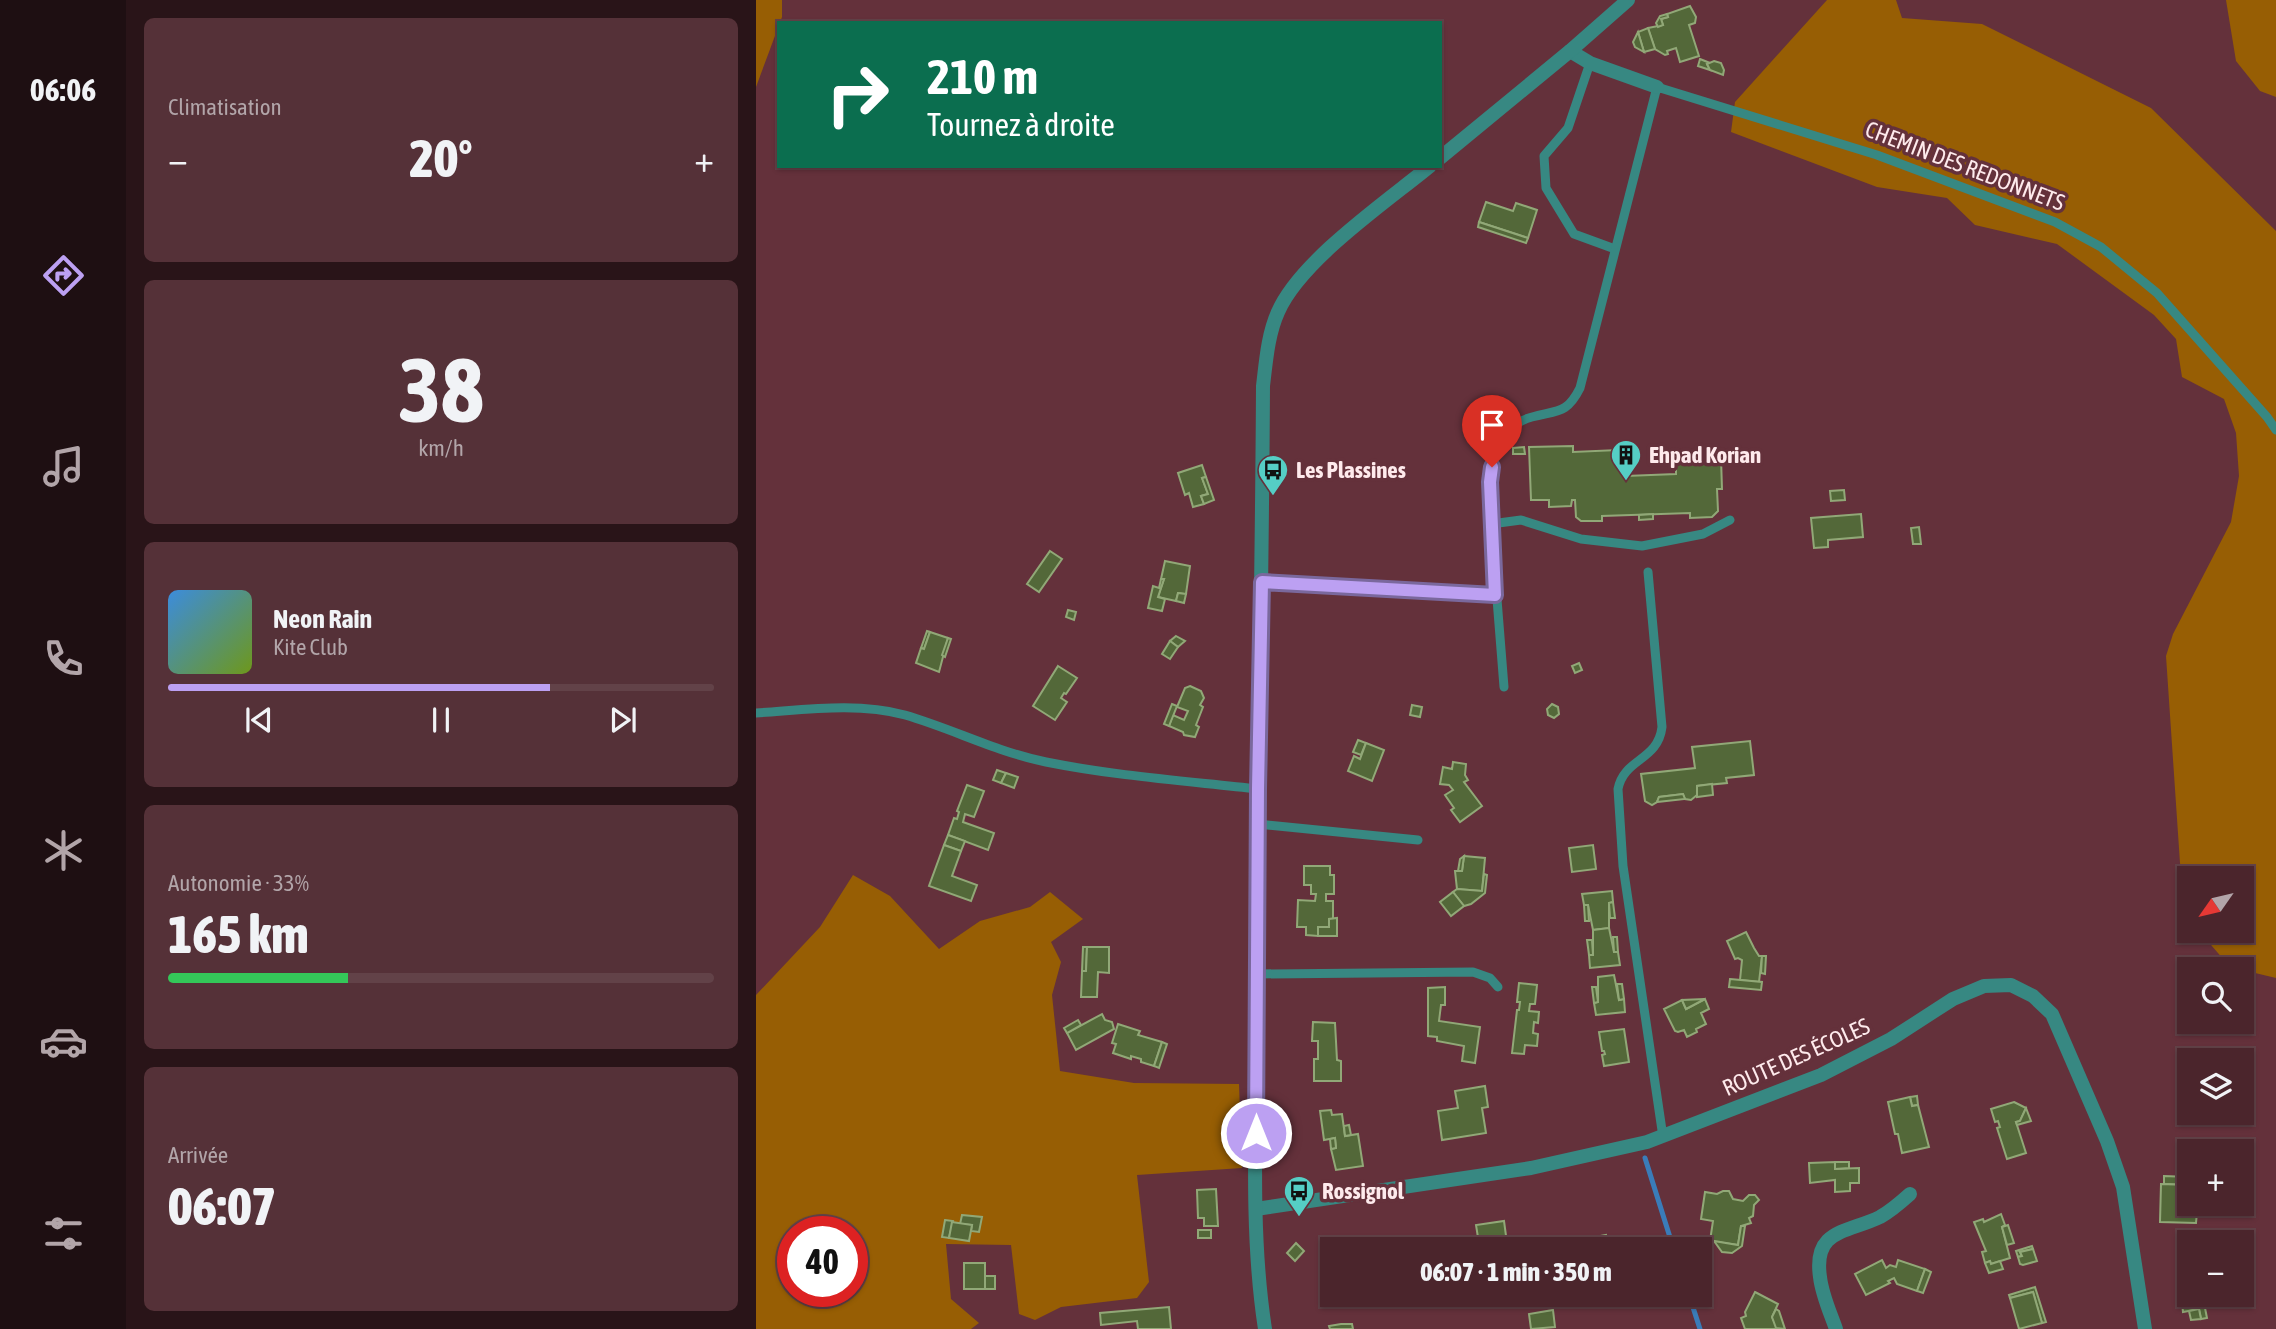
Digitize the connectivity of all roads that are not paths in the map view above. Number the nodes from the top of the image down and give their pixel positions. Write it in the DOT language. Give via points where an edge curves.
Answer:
graph roads {
  1 [pos="1628,0"];
  2 [pos="1570,51"];
  3 [pos="1590,63"];
  4 [pos="1657,87"];
  5 [pos="1442,156"];
  6 [pos="1428,168"];
  7 [pos="1615,248"];
  8 [pos="2276,430"];
  9 [pos="1730,520"];
  10 [pos="1491,524"];
  11 [pos="1648,572"];
  12 [pos="1262,582"];
  13 [pos="1495,595"];
  14 [pos="1504,687"];
  15 [pos="756,713"];
  16 [pos="1258,789"];
  17 [pos="1258,824"];
  18 [pos="1418,841"];
  19 [pos="1257,974"];
  20 [pos="1498,987"];
  21 [pos="1663,1137"];
  22 [pos="1910,1194"];
  23 [pos="1256,1209"];
  24 [pos="1265,1329"];
  25 [pos="1836,1329"];
  26 [pos="2146,1329"];
  1 -- 2 [label="street"];
  2 -- 3 [label="street, CHEMIN DES REDONNETS"];
  2 -- 5 [label="street"];
  3 -- 4 [label="street, CHEMIN DES REDONNETS"];
  3 -- 7 [label="lane" via="1568,128 1544,156 1546,188 1574,234"];
  4 -- 7 [label="lane"];
  4 -- 8 [label="lane, CHEMIN DES REDONNETS" via="1877,155 2055,222 2101,247 2157,293"];
  6 -- 12 [label="street" via="1308,270 1277,313 1263,386"];
  7 -- 10 [label="lane" via="1580,388 1572,402 1558,413 1517,424 1495,453"];
  9 -- 10 [label="lane" via="1703,534 1642,546 1581,539 1521,520"];
  10 -- 13 [label="lane"];
  11 -- 21 [label="lane" via="1662,727 1653,751 1629,767 1620,777 1618,789 1623,866"];
  12 -- 13 [label="lane"];
  12 -- 16 [label="street"];
  13 -- 14 [label="lane"];
  15 -- 16 [label="lane" via="834,708 903,715 1044,762"];
  16 -- 17 [label="street"];
  17 -- 18 [label="lane"];
  17 -- 19 [label="street"];
  19 -- 20 [label="lane" via="1473,972 1490,978"];
  19 -- 23 [label="street"];
  21 -- 23 [label="street, ROUTE DES ÉCOLES" via="1531,1168"];
  21 -- 26 [label="street, ROUTE DES ÉCOLES" via="1854,1060 1953,999 1984,986 2011,985 2033,996 2052,1014 2107,1141 2123,1187"];
  22 -- 25 [label="street" via="1879,1217 1835,1234 1823,1245 1818,1259 1820,1279"];
  23 -- 24 [label="street"];
}
